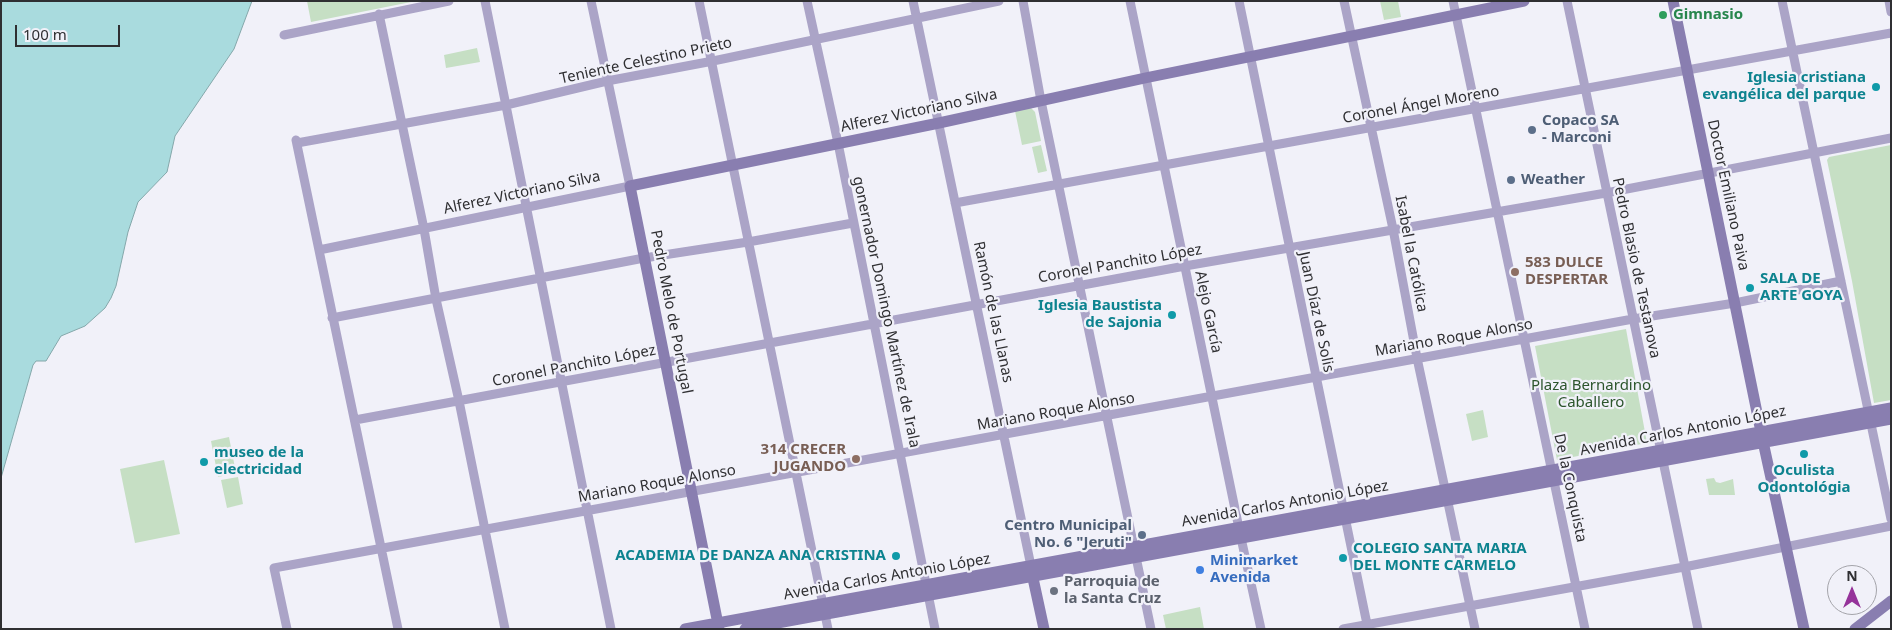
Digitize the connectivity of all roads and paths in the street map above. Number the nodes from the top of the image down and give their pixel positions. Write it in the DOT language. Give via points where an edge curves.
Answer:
graph roads {
  1 [pos="449,1"];
  2 [pos="485,1"];
  3 [pos="590,1"];
  4 [pos="699,1"];
  5 [pos="807,1"];
  6 [pos="913,1"];
  7 [pos="999,1"];
  8 [pos="1023,1"];
  9 [pos="1130,1"];
  10 [pos="1239,1"];
  11 [pos="1344,1"];
  12 [pos="1453,1"];
  13 [pos="1524,1"];
  14 [pos="1567,1"];
  15 [pos="1672,1"];
  16 [pos="1782,1"];
  17 [pos="1889,1"];
  18 [pos="1891,12"];
  19 [pos="379,14"];
  20 [pos="1456,15"];
  21 [pos="917,19"];
  22 [pos="1891,33"];
  23 [pos="285,34"];
  24 [pos="1352,37"];
  25 [pos="815,40"];
  26 [pos="1792,51"];
  27 [pos="1251,58"];
  28 [pos="712,61"];
  29 [pos="1687,70"];
  30 [pos="1145,78"];
  31 [pos="607,81"];
  32 [pos="1585,89"];
  33 [pos="1041,101"];
  34 [pos="506,105"];
  35 [pos="1476,109"];
  36 [pos="939,123"];
  37 [pos="402,124"];
  38 [pos="1372,128"];
  39 [pos="1891,138"];
  40 [pos="838,143"];
  41 [pos="1269,146"];
  42 [pos="1814,153"];
  43 [pos="732,165"];
  44 [pos="1164,166"];
  45 [pos="1708,174"];
  46 [pos="1059,184"];
  47 [pos="630,186"];
  48 [pos="1606,193"];
  49 [pos="955,203"];
  50 [pos="526,208"];
  51 [pos="1498,212"];
  52 [pos="854,223"];
  53 [pos="424,229"];
  54 [pos="1393,229"];
  55 [pos="748,242"];
  56 [pos="1289,248"];
  57 [pos="319,250"];
  58 [pos="644,258"];
  59 [pos="1184,266"];
  60 [pos="541,278"];
  61 [pos="1841,281"];
  62 [pos="1080,285"];
  63 [pos="436,299"];
  64 [pos="1734,303"];
  65 [pos="976,304"];
  66 [pos="332,318"];
  67 [pos="1633,319"];
  68 [pos="874,323"];
  69 [pos="1525,339"];
  70 [pos="769,343"];
  71 [pos="1417,358"];
  72 [pos="666,362"];
  73 [pos="1316,378"];
  74 [pos="562,382"];
  75 [pos="1212,397"];
  76 [pos="459,401"];
  77 [pos="1891,408"];
  78 [pos="1107,417"];
  79 [pos="1870,418"];
  80 [pos="1891,419"];
  81 [pos="355,420"];
  82 [pos="1004,436"];
  83 [pos="1762,436"];
  84 [pos="901,454"];
  85 [pos="1661,456"];
  86 [pos="796,473"];
  87 [pos="1553,476"];
  88 [pos="692,491"];
  89 [pos="1447,496"];
  90 [pos="588,510"];
  91 [pos="1344,514"];
  92 [pos="1891,519"];
  93 [pos="1891,526"];
  94 [pos="485,529"];
  95 [pos="1240,533"];
  96 [pos="1786,546"];
  97 [pos="381,548"];
  98 [pos="1135,552"];
  99 [pos="1684,567"];
  100 [pos="1032,571"];
  101 [pos="1576,586"];
  102 [pos="927,590"];
  103 [pos="1891,601"];
  104 [pos="1470,606"];
  105 [pos="824,609"];
  106 [pos="718,626"];
  107 [pos="1368,627"];
  108 [pos="288,629"];
  109 [pos="398,629"];
  110 [pos="505,629"];
  111 [pos="611,629"];
  112 [pos="685,629"];
  113 [pos="745,629"];
  114 [pos="828,629"];
  115 [pos="935,629"];
  116 [pos="1044,629"];
  117 [pos="1152,629"];
  118 [pos="1262,629"];
  119 [pos="1343,629"];
  120 [pos="1475,629"];
  121 [pos="1585,629"];
  122 [pos="1698,629"];
  123 [pos="1804,629"];
  124 [pos="1855,629"];
  1 -- 19 [label="street"];
  2 -- 34 [label="street"];
  3 -- 31 [label="street, Pedro Melo de Portugal"];
  4 -- 28 [label="street"];
  5 -- 25 [label="street, gonernador Domingo Martínez de Irala"];
  6 -- 21 [label="street, Ramón de las Llanas"];
  7 -- 21 [label="street, Teniente Celestino Prieto"];
  8 -- 33 [label="street"];
  9 -- 30 [label="street, Alejo García"];
  10 -- 27 [label="street, Juan Díaz de Solis"];
  11 -- 24 [label="street, Isabel la Católica"];
  12 -- 20 [label="street, De la Conquista"];
  13 -- 20 [label="street, Alferez Victoriano Silva"];
  14 -- 32 [label="street, Pedro Blasio de Testanova"];
  15 -- 29 [label="street, Doctor Emiliano Paiva"];
  16 -- 26 [label="street"];
  17 -- 18 [label="street"];
  19 -- 23 [label="street"];
  19 -- 37 [label="street"];
  20 -- 24 [label="street, Alferez Victoriano Silva"];
  20 -- 35 [label="street, De la Conquista"];
  21 -- 25 [label="street, Teniente Celestino Prieto"];
  21 -- 36 [label="street, Ramón de las Llanas"];
  22 -- 26 [label="street, Coronel Ángel Moreno"];
  24 -- 27 [label="street, Alferez Victoriano Silva"];
  24 -- 38 [label="street, Isabel la Católica"];
  25 -- 28 [label="street, Teniente Celestino Prieto"];
  25 -- 40 [label="street, gonernador Domingo Martínez de Irala"];
  26 -- 29 [label="street, Coronel Ángel Moreno"];
  26 -- 42 [label="street"];
  27 -- 30 [label="street, Alferez Victoriano Silva"];
  27 -- 41 [label="street, Juan Díaz de Solis"];
  28 -- 31 [label="street, Teniente Celestino Prieto"];
  28 -- 43 [label="street"];
  29 -- 32 [label="street, Coronel Ángel Moreno"];
  29 -- 45 [label="street, Doctor Emiliano Paiva"];
  30 -- 33 [label="street, Alferez Victoriano Silva"];
  30 -- 44 [label="street, Alejo García"];
  31 -- 34 [label="street, Teniente Celestino Prieto"];
  31 -- 47 [label="street, Pedro Melo de Portugal"];
  32 -- 35 [label="street, Coronel Ángel Moreno"];
  32 -- 48 [label="street, Pedro Blasio de Testanova"];
  33 -- 36 [label="street, Alferez Victoriano Silva"];
  33 -- 46 [label="street"];
  34 -- 37 [label="street, Teniente Celestino Prieto"];
  34 -- 50 [label="street"];
  35 -- 38 [label="street, Coronel Ángel Moreno"];
  35 -- 51 [label="street, De la Conquista"];
  36 -- 40 [label="street, Alferez Victoriano Silva"];
  36 -- 49 [label="street, Ramón de las Llanas"];
  37 -- 53 [label="street"];
  37 -- 57 [label="street, Teniente Celestino Prieto" via="297,141"];
  38 -- 41 [label="street, Coronel Ángel Moreno"];
  38 -- 54 [label="street, Isabel la Católica"];
  39 -- 42 [label="street, Coronel Panchito López"];
  40 -- 43 [label="street, Alferez Victoriano Silva"];
  40 -- 52 [label="street, gonernador Domingo Martínez de Irala"];
  41 -- 44 [label="street, Coronel Ángel Moreno"];
  41 -- 56 [label="street, Juan Díaz de Solis"];
  42 -- 45 [label="street, Coronel Panchito López"];
  42 -- 61 [label="street"];
  43 -- 47 [label="street, Alferez Victoriano Silva"];
  43 -- 55 [label="street"];
  44 -- 46 [label="street, Coronel Ángel Moreno"];
  44 -- 59 [label="street, Alejo García"];
  45 -- 48 [label="street, Coronel Panchito López"];
  45 -- 64 [label="street, Doctor Emiliano Paiva"];
  46 -- 49 [label="street, Coronel Ángel Moreno"];
  46 -- 62 [label="street"];
  47 -- 50 [label="street, Alferez Victoriano Silva"];
  47 -- 58 [label="street, Pedro Melo de Portugal"];
  48 -- 51 [label="street, Coronel Panchito López"];
  48 -- 67 [label="street, Pedro Blasio de Testanova"];
  49 -- 65 [label="street, Ramón de las Llanas"];
  50 -- 53 [label="street, Alferez Victoriano Silva"];
  50 -- 60 [label="street"];
  51 -- 54 [label="street, Coronel Panchito López"];
  51 -- 69 [label="street, De la Conquista"];
  52 -- 55 [label="street"];
  52 -- 68 [label="street, gonernador Domingo Martínez de Irala"];
  53 -- 57 [label="street, Alferez Victoriano Silva"];
  53 -- 63 [label="street"];
  54 -- 56 [label="street, Coronel Panchito López"];
  54 -- 71 [label="street, Isabel la Católica"];
  55 -- 58 [label="street"];
  55 -- 70 [label="street"];
  56 -- 59 [label="street, Coronel Panchito López"];
  56 -- 73 [label="street, Juan Díaz de Solis"];
  57 -- 66 [label="street"];
  58 -- 60 [label="street"];
  58 -- 72 [label="street, Pedro Melo de Portugal"];
  59 -- 62 [label="street, Coronel Panchito López"];
  59 -- 75 [label="street, Alejo García"];
  60 -- 63 [label="street"];
  60 -- 74 [label="street"];
  61 -- 64 [label="street, Mariano Roque Alonso"];
  61 -- 79 [label="street"];
  62 -- 65 [label="street, Coronel Panchito López"];
  62 -- 78 [label="street"];
  63 -- 66 [label="street"];
  63 -- 76 [label="street"];
  64 -- 67 [label="street, Mariano Roque Alonso"];
  64 -- 83 [label="street, Doctor Emiliano Paiva"];
  65 -- 68 [label="street, Coronel Panchito López"];
  65 -- 82 [label="street, Ramón de las Llanas"];
  66 -- 81 [label="street"];
  67 -- 69 [label="street, Mariano Roque Alonso"];
  67 -- 85 [label="street, Pedro Blasio de Testanova"];
  68 -- 70 [label="street, Coronel Panchito López"];
  68 -- 84 [label="street, gonernador Domingo Martínez de Irala"];
  69 -- 71 [label="street, Mariano Roque Alonso"];
  69 -- 87 [label="street, De la Conquista"];
  70 -- 72 [label="street, Coronel Panchito López"];
  70 -- 86 [label="street"];
  71 -- 73 [label="street, Mariano Roque Alonso"];
  71 -- 89 [label="street, Isabel la Católica"];
  72 -- 74 [label="street, Coronel Panchito López"];
  72 -- 88 [label="street, Pedro Melo de Portugal"];
  73 -- 75 [label="street, Mariano Roque Alonso"];
  73 -- 91 [label="street, Juan Díaz de Solis"];
  74 -- 76 [label="street, Coronel Panchito López"];
  74 -- 90 [label="street"];
  75 -- 78 [label="street, Mariano Roque Alonso"];
  75 -- 95 [label="street, Alejo García"];
  76 -- 81 [label="street, Coronel Panchito López"];
  76 -- 94 [label="street"];
  77 -- 79 [label="street, Avenida Carlos Antonio López"];
  78 -- 82 [label="street, Mariano Roque Alonso"];
  78 -- 98 [label="street"];
  79 -- 80 [label="street, Avenida Carlos Antonio López"];
  79 -- 83 [label="street, Avenida Carlos Antonio López"];
  79 -- 92 [label="street"];
  81 -- 97 [label="street"];
  82 -- 84 [label="street, Mariano Roque Alonso"];
  82 -- 100 [label="street, Ramón de las Llanas"];
  83 -- 85 [label="street, Avenida Carlos Antonio López"];
  83 -- 96 [label="street, Doctor Emiliano Paiva"];
  84 -- 86 [label="street, Mariano Roque Alonso"];
  84 -- 102 [label="street, gonernador Domingo Martínez de Irala"];
  85 -- 87 [label="street, Avenida Carlos Antonio López"];
  85 -- 99 [label="street, Pedro Blasio de Testanova"];
  86 -- 88 [label="street, Mariano Roque Alonso"];
  86 -- 105 [label="street"];
  87 -- 89 [label="street, Avenida Carlos Antonio López"];
  87 -- 101 [label="street, De la Conquista"];
  88 -- 90 [label="street, Mariano Roque Alonso"];
  88 -- 106 [label="street, Pedro Melo de Portugal"];
  89 -- 91 [label="street, Avenida Carlos Antonio López"];
  89 -- 104 [label="street, Isabel la Católica"];
  90 -- 94 [label="street, Mariano Roque Alonso"];
  90 -- 111 [label="street"];
  91 -- 95 [label="street, Avenida Carlos Antonio López"];
  91 -- 107 [label="street, Juan Díaz de Solis"];
  93 -- 96 [label="street"];
  94 -- 97 [label="street, Mariano Roque Alonso"];
  94 -- 110 [label="street"];
  95 -- 98 [label="street, Avenida Carlos Antonio López"];
  95 -- 118 [label="street, Alejo García"];
  96 -- 99 [label="street"];
  96 -- 123 [label="street, Doctor Emiliano Paiva"];
  97 -- 108 [label="street, Mariano Roque Alonso" via="274,568"];
  97 -- 109 [label="street"];
  98 -- 100 [label="street, Avenida Carlos Antonio López"];
  98 -- 117 [label="street"];
  99 -- 101 [label="street"];
  99 -- 122 [label="street, Pedro Blasio de Testanova"];
  100 -- 102 [label="street, Avenida Carlos Antonio López"];
  100 -- 116 [label="street, Ramón de las Llanas"];
  101 -- 104 [label="street"];
  101 -- 121 [label="street, De la Conquista"];
  102 -- 105 [label="street, Avenida Carlos Antonio López"];
  102 -- 115 [label="street, gonernador Domingo Martínez de Irala"];
  103 -- 124 [label="street"];
  104 -- 107 [label="street"];
  104 -- 120 [label="street, Isabel la Católica"];
  105 -- 106 [label="street, Avenida Carlos Antonio López"];
  105 -- 113 [label="street, Avenida Carlos Antonio López"];
  105 -- 114 [label="street"];
  106 -- 112 [label="street, Avenida Carlos Antonio López"];
  107 -- 119 [label="street"];
}
